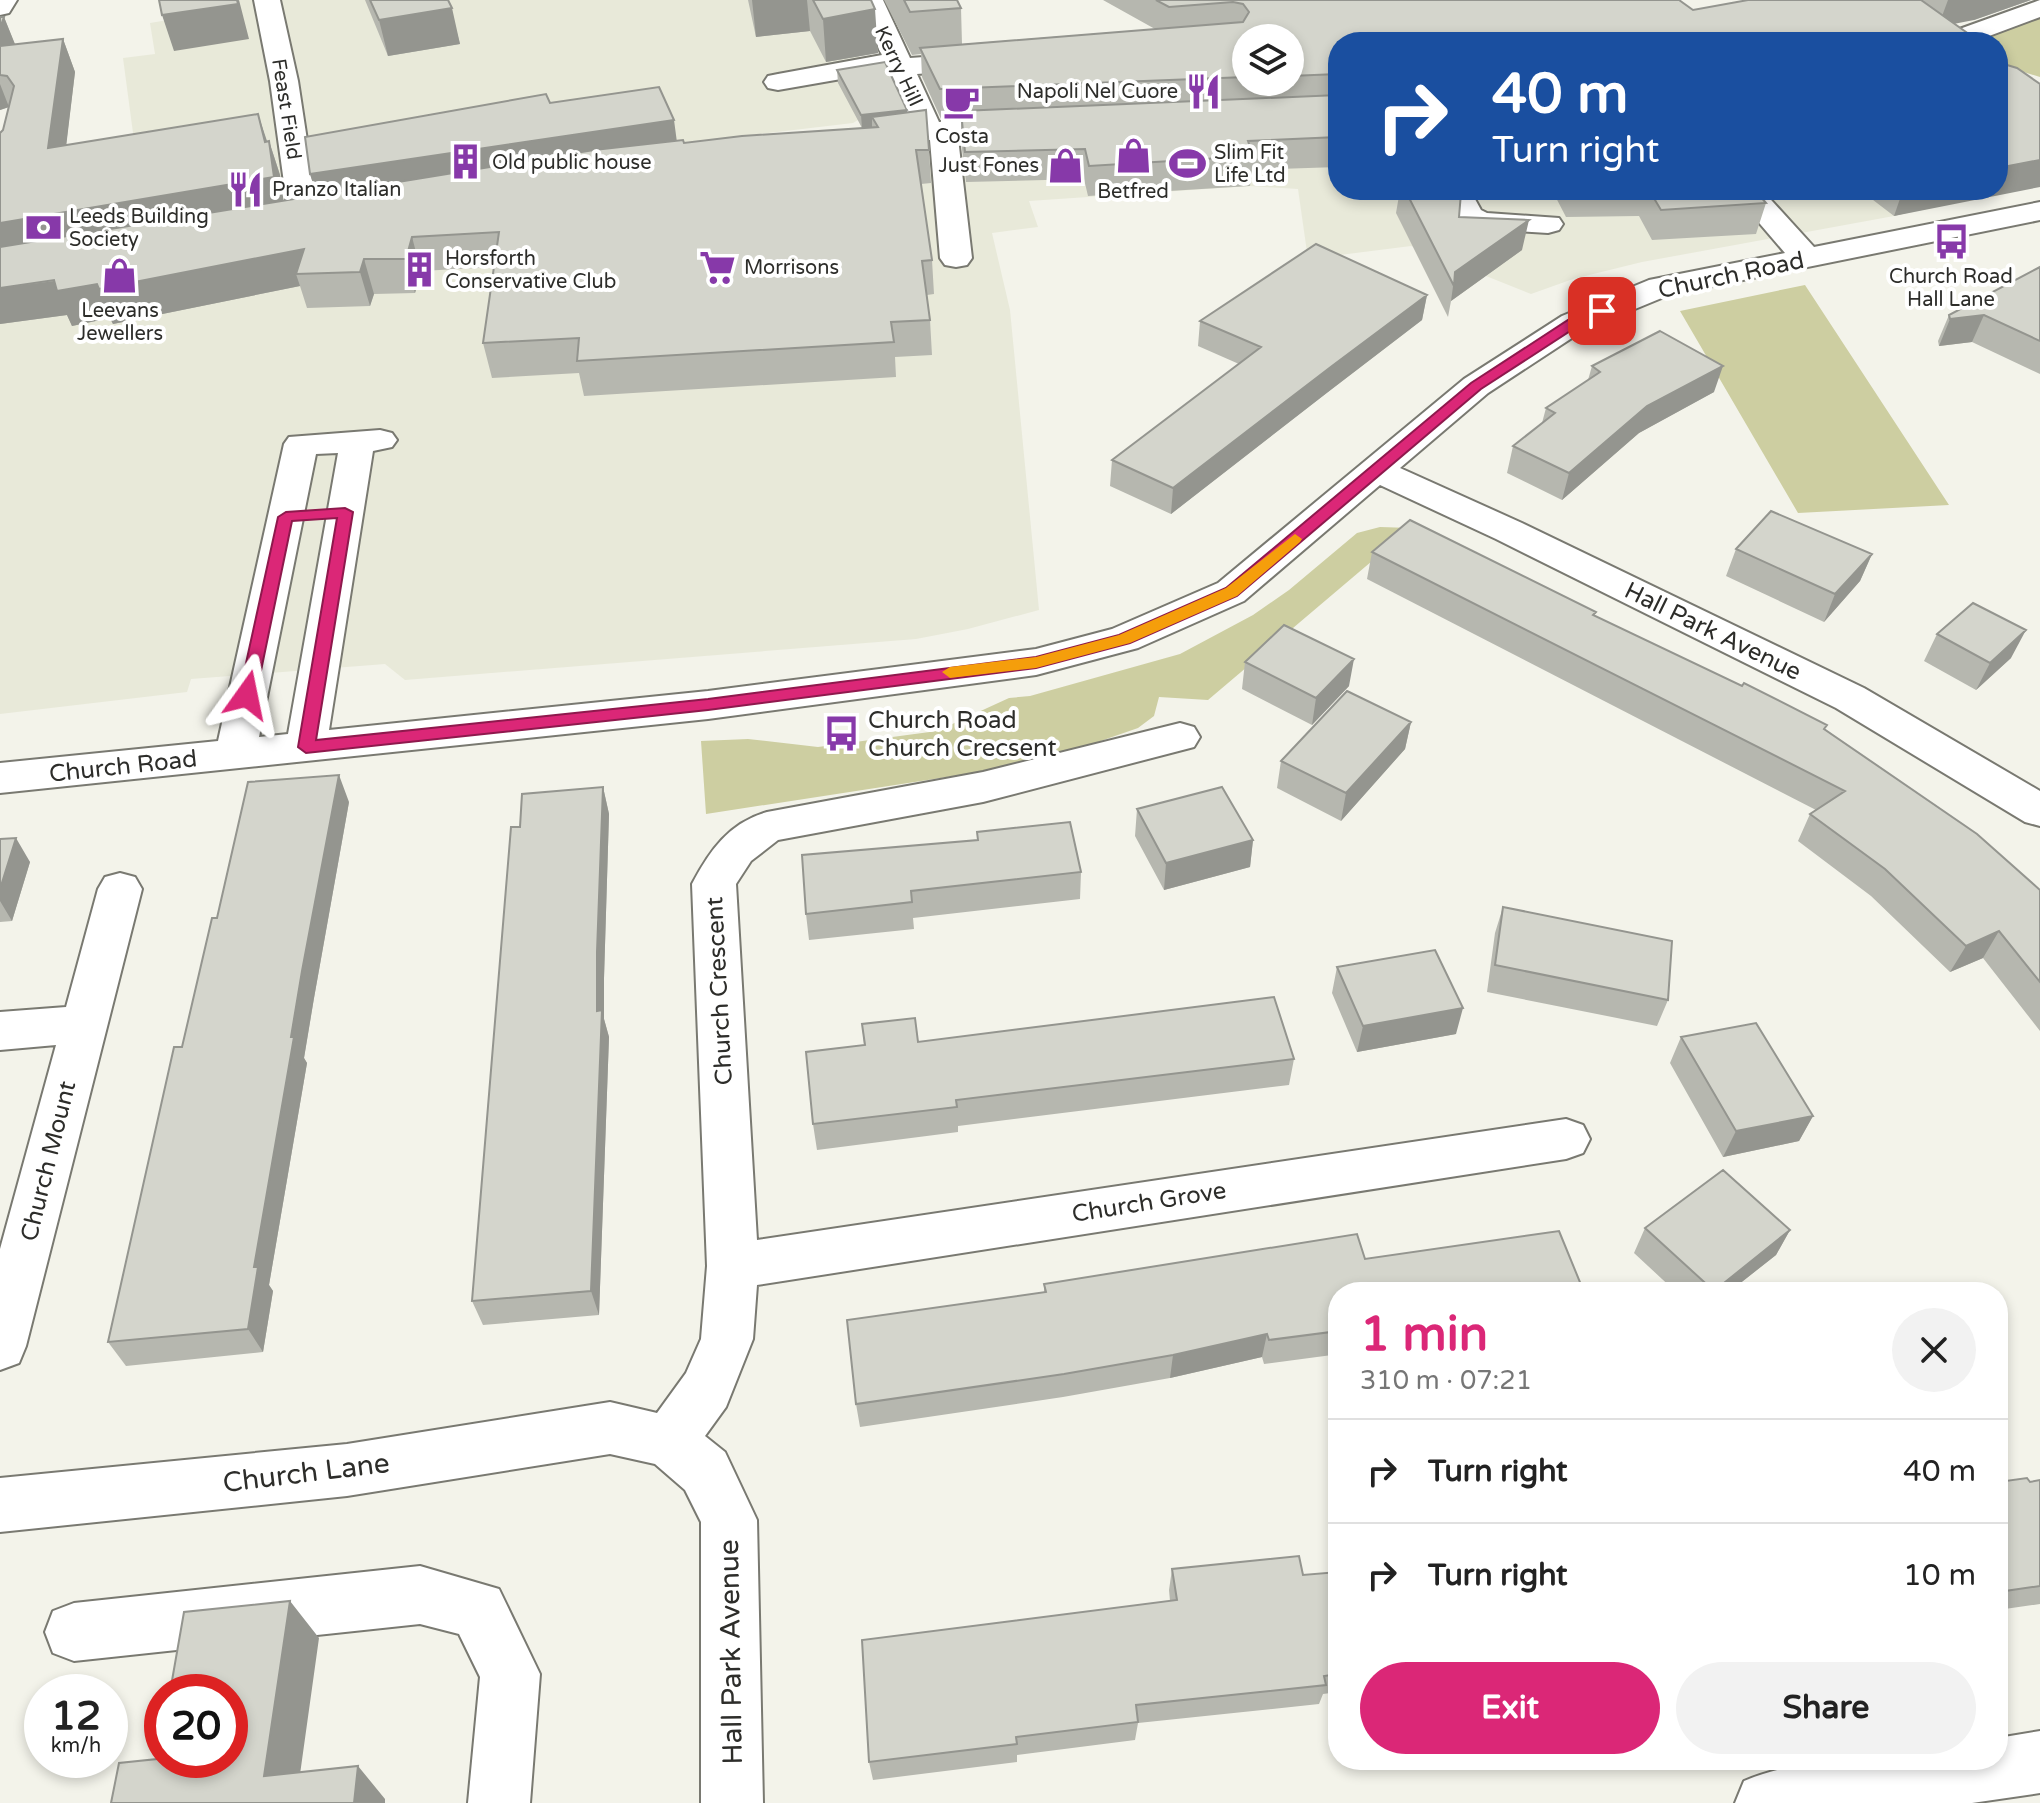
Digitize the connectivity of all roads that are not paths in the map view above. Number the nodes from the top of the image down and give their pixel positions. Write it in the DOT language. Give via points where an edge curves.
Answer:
graph roads {
  1 [pos="4,0"];
  2 [pos="267,0"];
  3 [pos="870,0"];
  4 [pos="1982,0"];
  5 [pos="0,7"];
  6 [pos="2040,8"];
  7 [pos="2014,16"];
  8 [pos="1974,32"];
  9 [pos="1005,59"];
  10 [pos="897,64"];
  11 [pos="778,82"];
  12 [pos="1052,126"];
  13 [pos="936,130"];
  14 [pos="835,143"];
  15 [pos="1460,200"];
  16 [pos="1755,200"];
  17 [pos="2040,211"];
  18 [pos="335,214"];
  19 [pos="304,219"];
  20 [pos="273,224"];
  21 [pos="1548,224"];
  22 [pos="956,258"];
  23 [pos="1807,258"];
  24 [pos="1376,470"];
  25 [pos="355,512"];
  26 [pos="286,517"];
  27 [pos="1180,737"];
  28 [pos="306,747"];
  29 [pos="235,755"];
  30 [pos="0,778"];
  31 [pos="2040,811"];
  32 [pos="120,889"];
  33 [pos="83,1024"];
  34 [pos="0,1031"];
  35 [pos="1566,1139"];
  36 [pos="733,1266"];
  37 [pos="0,1346"];
  38 [pos="610,1428"];
  39 [pos="669,1441"];
  40 [pos="0,1505"];
  41 [pos="74,1632"];
  42 [pos="2040,1762"];
  43 [pos="2008,1767"];
  44 [pos="1987,1770"];
  45 [pos="499,1803"];
  46 [pos="732,1803"];
  47 [pos="1766,1803"];
  1 -- 5 [label="street"];
  2 -- 19 [label="street, Feast Field"];
  3 -- 10 [label="street, Kerry Hill"];
  4 -- 7 [label="street"];
  6 -- 7 [label="street"];
  7 -- 8 [label="street"];
  9 -- 10 [label="street"];
  10 -- 11 [label="street"];
  10 -- 13 [label="street, Kerry Hill"];
  12 -- 13 [label="street"];
  13 -- 14 [label="street"];
  13 -- 22 [label="street"];
  15 -- 21 [label="street" via="1469,216 1481,222"];
  16 -- 23 [label="street"];
  17 -- 23 [label="street, Church Road"];
  18 -- 19 [label="street"];
  19 -- 20 [label="street"];
  23 -- 24 [label="street, Church Road" via="1660,287 1573,323 1476,386"];
  24 -- 28 [label="street, Church Road" via="1231,592 1124,639 1051,658 708,705"];
  24 -- 31 [label="street, Hall Park Avenue" via="1850,698"];
  25 -- 26 [label="street"];
  25 -- 26 [label="street" via="369,440 301,444"];
  25 -- 28 [label="street"];
  26 -- 29 [label="street"];
  27 -- 36 [label="street, Church Crescent" via="983,787 767,827 744,840 725,861 714,884"];
  28 -- 29 [label="street, Church Road"];
  29 -- 30 [label="street, Church Road"];
  32 -- 33 [label="street, Church Mount"];
  33 -- 34 [label="street"];
  33 -- 37 [label="street, Church Mount"];
  35 -- 36 [label="street, Church Grove"];
  36 -- 39 [label="street, Church Crescent" via="727,1339 707,1389"];
  38 -- 39 [label="street, Hall Park Avenue"];
  38 -- 40 [label="street, Church Lane" via="347,1470"];
  39 -- 46 [label="street, Hall Park Avenue" via="705,1471 729,1520"];
  41 -- 45 [label="street" via="420,1595 478,1610 510,1674"];
  42 -- 43 [label="street"];
  44 -- 47 [label="street"];
}
